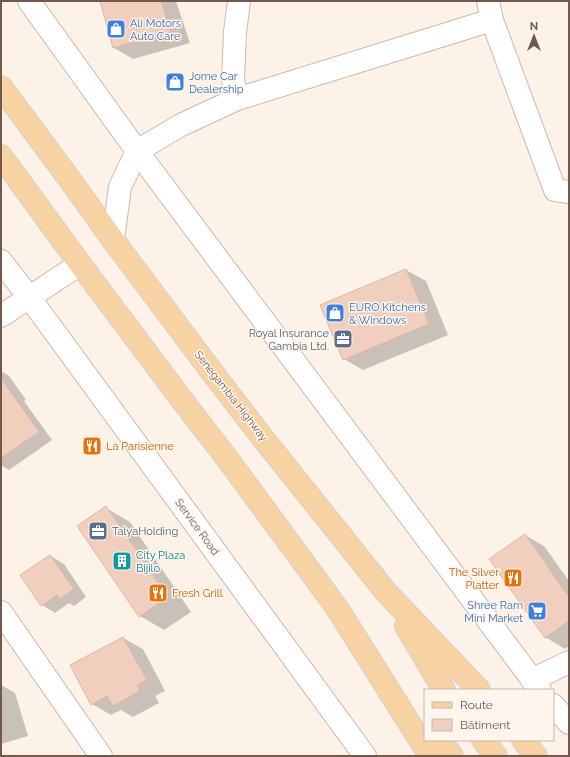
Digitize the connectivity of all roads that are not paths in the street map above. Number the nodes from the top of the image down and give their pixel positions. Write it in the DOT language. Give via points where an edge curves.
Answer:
graph roads {
  1 [pos="29,1"];
  2 [pos="238,1"];
  3 [pos="490,10"];
  4 [pos="1,87"];
  5 [pos="237,99"];
  6 [pos="137,151"];
  7 [pos="1,156"];
  8 [pos="569,192"];
  9 [pos="113,240"];
  10 [pos="1,261"];
  11 [pos="80,264"];
  12 [pos="29,297"];
  13 [pos="1,316"];
  14 [pos="386,592"];
  15 [pos="337,608"];
  16 [pos="1,612"];
  17 [pos="569,662"];
  18 [pos="536,685"];
  19 [pos="443,689"];
  20 [pos="477,689"];
  21 [pos="554,706"];
  22 [pos="424,720"];
  23 [pos="569,723"];
  24 [pos="441,741"];
  25 [pos="484,741"];
  26 [pos="524,741"];
  27 [pos="101,756"];
  28 [pos="365,756"];
  29 [pos="430,756"];
  30 [pos="452,756"];
  31 [pos="496,756"];
  32 [pos="536,756"];
  1 -- 6 [label="street"];
  2 -- 5 [label="street" via="233,80"];
  3 -- 5 [label="street"];
  3 -- 8 [label="street" via="555,190"];
  4 -- 9 [label="main road, Senegambia Highway"];
  5 -- 6 [label="street" via="181,125"];
  6 -- 9 [label="street" via="120,187"];
  6 -- 18 [label="street"];
  7 -- 11 [label="main road"];
  9 -- 14 [label="main road, Senegambia Highway" via="218,380"];
  10 -- 12 [label="street, Service Road"];
  11 -- 12 [label="street"];
  11 -- 15 [label="main road"];
  12 -- 13 [label="street"];
  12 -- 28 [label="street, Service Road"];
  14 -- 19 [label="main road"];
  14 -- 20 [label="main road, Senegambia Highway"];
  15 -- 22 [label="main road"];
  15 -- 29 [label="main road"];
  16 -- 27 [label="street"];
  17 -- 18 [label="street"];
  21 -- 23 [label="street"];
  24 -- 30 [label="main road"];
  25 -- 31 [label="main road"];
  26 -- 32 [label="main road"];
}
